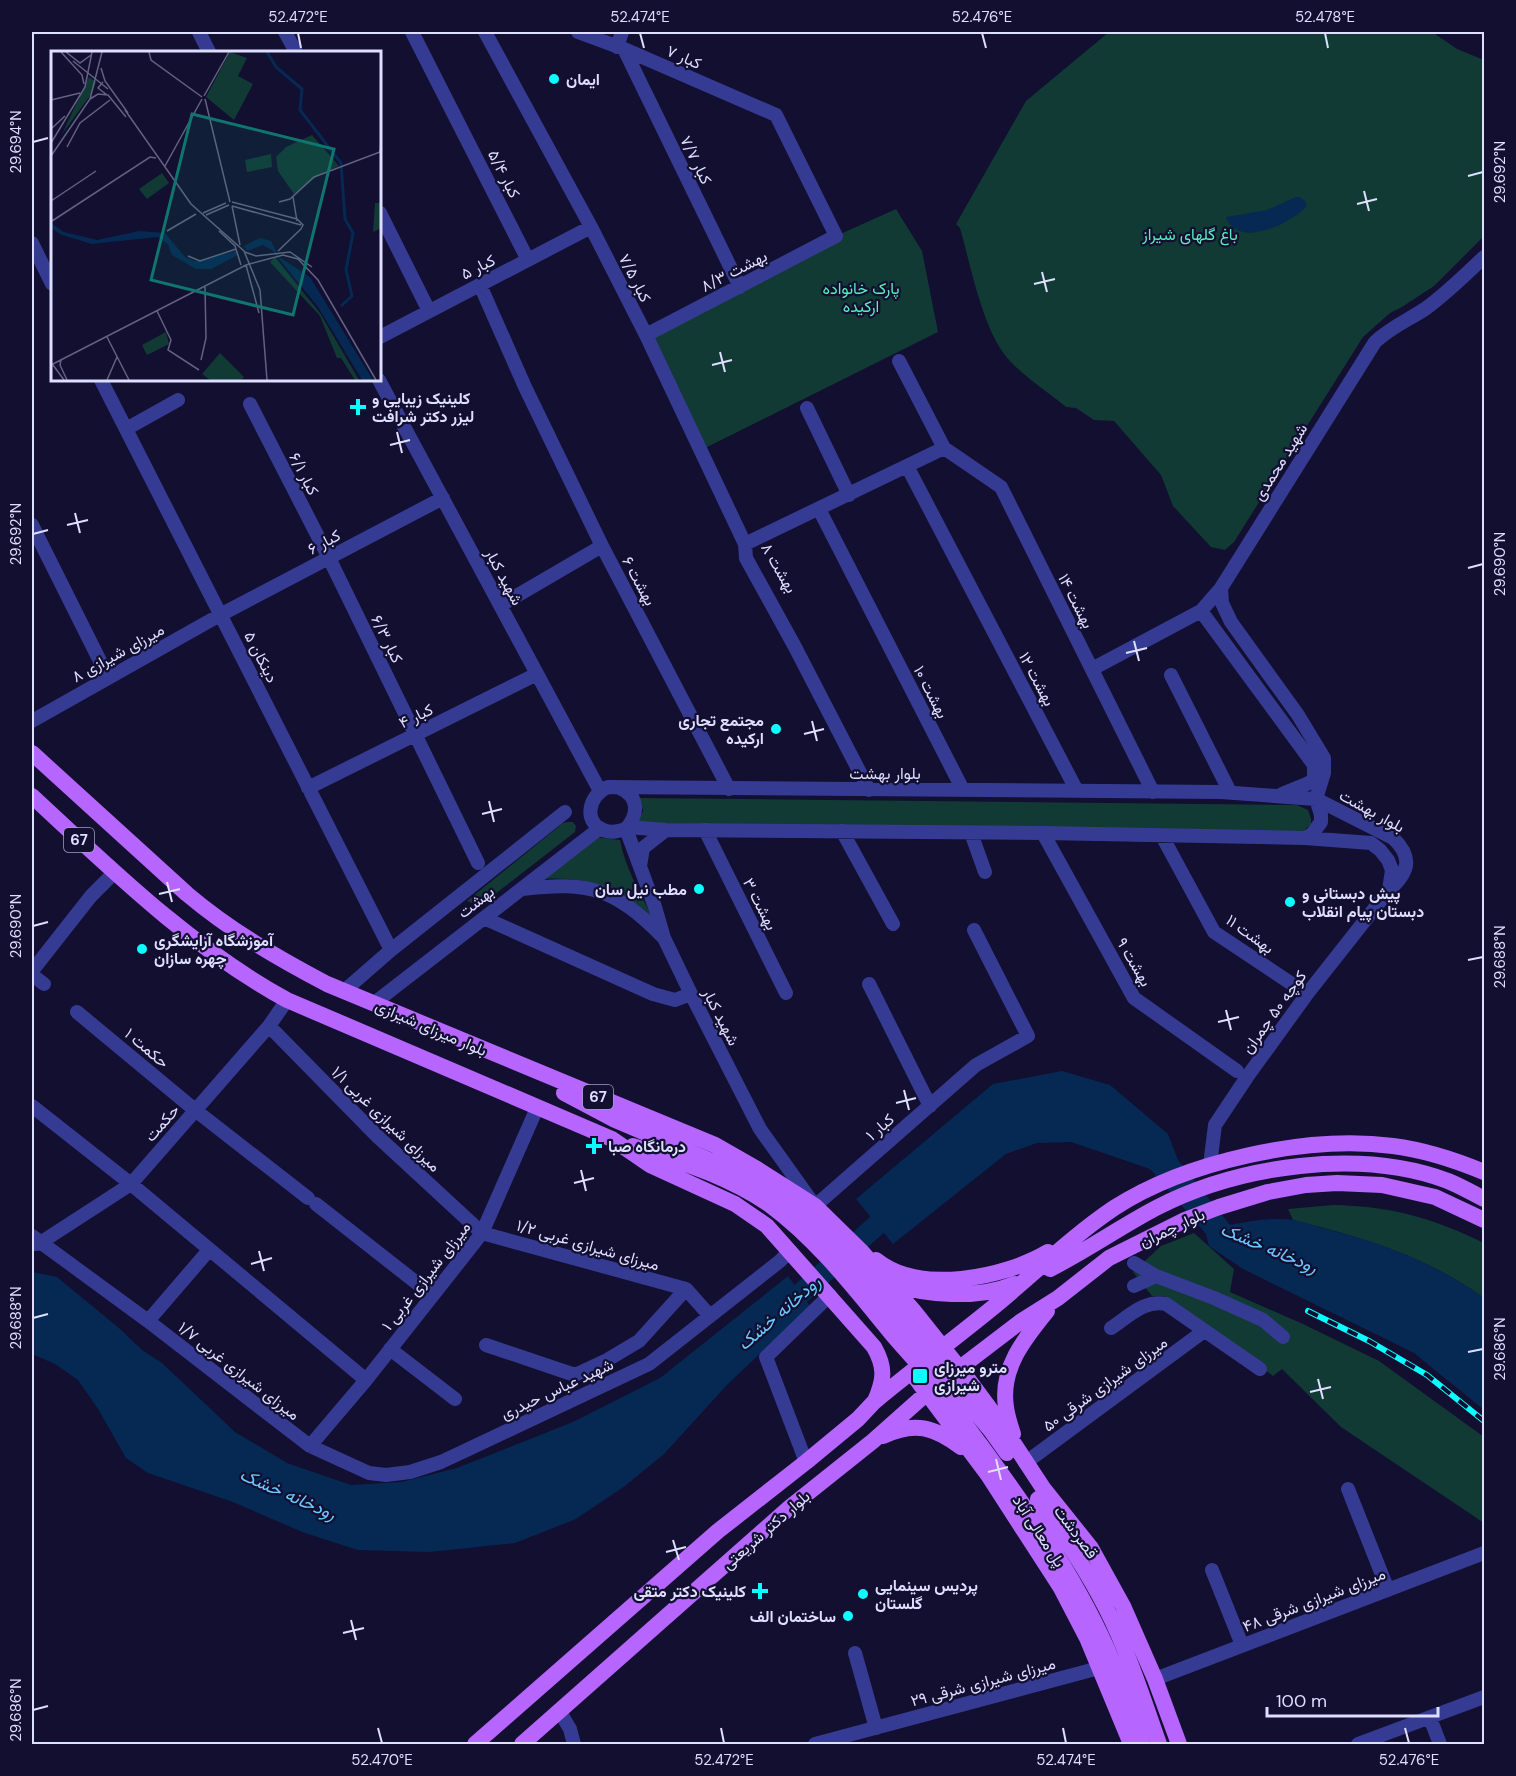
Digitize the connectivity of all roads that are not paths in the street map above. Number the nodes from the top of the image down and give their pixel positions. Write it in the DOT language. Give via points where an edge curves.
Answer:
graph roads {
  1 [pos="199,32"];
  2 [pos="285,32"];
  3 [pos="412,32"];
  4 [pos="485,32"];
  5 [pos="578,32"];
  6 [pos="622,32"];
  7 [pos="620,48"];
  8 [pos="208,51"];
  9 [pos="295,51"];
  10 [pos="381,215"];
  11 [pos="591,227"];
  12 [pos="837,236"];
  13 [pos="32,243"];
  14 [pos="1485,257"];
  15 [pos="528,260"];
  16 [pos="51,282"];
  17 [pos="480,285"];
  18 [pos="740,287"];
  19 [pos="429,311"];
  20 [pos="646,335"];
  21 [pos="381,336"];
  22 [pos="899,361"];
  23 [pos="102,381"];
  24 [pos="380,381"];
  25 [pos="178,400"];
  26 [pos="250,404"];
  27 [pos="807,408"];
  28 [pos="126,429"];
  29 [pos="944,448"];
  30 [pos="907,466"];
  31 [pos="849,495"];
  32 [pos="443,498"];
  33 [pos="819,509"];
  34 [pos="32,525"];
  35 [pos="745,544"];
  36 [pos="602,546"];
  37 [pos="329,558"];
  38 [pos="1221,588"];
  39 [pos="501,605"];
  40 [pos="1201,611"];
  41 [pos="220,615"];
  42 [pos="1092,669"];
  43 [pos="537,674"];
  44 [pos="1171,675"];
  45 [pos="108,677"];
  46 [pos="32,721"];
  47 [pos="416,734"];
  48 [pos="32,753"];
  49 [pos="308,788"];
  50 [pos="620,788"];
  51 [pos="729,789"];
  52 [pos="874,790"];
  53 [pos="963,790"];
  54 [pos="600,791"];
  55 [pos="1077,791"];
  56 [pos="1153,792"];
  57 [pos="1230,792"];
  58 [pos="1279,795"];
  59 [pos="32,796"];
  60 [pos="1316,799"];
  61 [pos="565,812"];
  62 [pos="600,828"];
  63 [pos="627,828"];
  64 [pos="666,830"];
  65 [pos="705,830"];
  66 [pos="842,831"];
  67 [pos="971,832"];
  68 [pos="1043,833"];
  69 [pos="1162,836"];
  70 [pos="1305,838"];
  71 [pos="478,862"];
  72 [pos="640,868"];
  73 [pos="115,872"];
  74 [pos="985,872"];
  75 [pos="520,890"];
  76 [pos="1389,890"];
  77 [pos="484,918"];
  78 [pos="893,924"];
  79 [pos="974,930"];
  80 [pos="664,938"];
  81 [pos="391,950"];
  82 [pos="36,954"];
  83 [pos="32,973"];
  84 [pos="44,984"];
  85 [pos="869,984"];
  86 [pos="1294,986"];
  87 [pos="344,991"];
  88 [pos="786,993"];
  89 [pos="691,994"];
  90 [pos="287,1000"];
  91 [pos="373,1004"];
  92 [pos="77,1012"];
  93 [pos="269,1026"];
  94 [pos="477,1047"];
  95 [pos="1237,1071"];
  96 [pos="32,1106"];
  97 [pos="930,1106"];
  98 [pos="537,1108"];
  99 [pos="195,1110"];
  100 [pos="612,1139"];
  101 [pos="1210,1165"];
  102 [pos="1485,1173"];
  103 [pos="131,1184"];
  104 [pos="1485,1199"];
  105 [pos="815,1206"];
  106 [pos="1485,1220"];
  107 [pos="482,1233"];
  108 [pos="1079,1234"];
  109 [pos="34,1241"];
  110 [pos="209,1250"];
  111 [pos="790,1251"];
  112 [pos="829,1259"];
  113 [pos="864,1259"];
  114 [pos="1134,1263"];
  115 [pos="1156,1276"];
  116 [pos="1134,1286"];
  117 [pos="686,1289"];
  118 [pos="432,1295"];
  119 [pos="1058,1298"];
  120 [pos="833,1299"];
  121 [pos="1000,1301"];
  122 [pos="913,1310"];
  123 [pos="710,1316"];
  124 [pos="148,1321"];
  125 [pos="1020,1322"];
  126 [pos="1112,1328"];
  127 [pos="1204,1331"];
  128 [pos="1283,1337"];
  129 [pos="871,1344"];
  130 [pos="486,1345"];
  131 [pos="942,1346"];
  132 [pos="390,1349"];
  133 [pos="959,1368"];
  134 [pos="1260,1369"];
  135 [pos="911,1372"];
  136 [pos="366,1380"];
  137 [pos="927,1393"];
  138 [pos="455,1399"];
  139 [pos="874,1402"];
  140 [pos="948,1420"];
  141 [pos="873,1440"];
  142 [pos="310,1446"];
  143 [pos="1021,1456"];
  144 [pos="974,1457"];
  145 [pos="806,1462"];
  146 [pos="1348,1489"];
  147 [pos="718,1531"];
  148 [pos="694,1552"];
  149 [pos="1485,1553"];
  150 [pos="736,1555"];
  151 [pos="1212,1570"];
  152 [pos="713,1576"];
  153 [pos="1388,1590"];
  154 [pos="1242,1645"];
  155 [pos="855,1653"];
  156 [pos="1099,1668"];
  157 [pos="1155,1679"];
  158 [pos="1485,1697"];
  159 [pos="560,1712"];
  160 [pos="1430,1718"];
  161 [pos="876,1728"];
  162 [pos="1364,1743"];
  163 [pos="475,1744"];
  164 [pos="522,1744"];
  165 [pos="574,1744"];
  166 [pos="815,1744"];
  167 [pos="1131,1744"];
  168 [pos="1142,1744"];
  169 [pos="1159,1744"];
  170 [pos="1179,1744"];
  171 [pos="1440,1744"];
  1 -- 8 [label="street"];
  2 -- 9 [label="street"];
  3 -- 15 [label="street, ۵/۴ کبار"];
  4 -- 11 [label="street, ۷/۵ کبار"];
  5 -- 7 [label="street, ۷ کبار"];
  6 -- 7 [label="street"];
  7 -- 12 [label="street, ۷ کبار" via="776,115"];
  7 -- 18 [label="street, ۷/۷ کبار"];
  10 -- 19 [label="street"];
  11 -- 15 [label="street, ۵ کبار"];
  11 -- 20 [label="street, ۷/۵ کبار"];
  12 -- 18 [label="street, بهشت ۸/۳"];
  13 -- 16 [label="street"];
  14 -- 38 [label="street, شهید محمدی" via="1448,292 1374,342"];
  15 -- 17 [label="street, ۵ کبار"];
  17 -- 19 [label="street, ۵ کبار"];
  17 -- 36 [label="street, ۶ بهشت"];
  18 -- 20 [label="street, بهشت ۸/۳"];
  19 -- 21 [label="street, ۵ کبار"];
  20 -- 35 [label="street, ۷/۵ کبار"];
  22 -- 29 [label="street"];
  23 -- 28 [label="street, ۵ دینکان"];
  24 -- 32 [label="street, شهید کبار"];
  25 -- 28 [label="street"];
  26 -- 37 [label="street, ۶/۱ کبار"];
  27 -- 31 [label="street"];
  28 -- 41 [label="street, ۵ دینکان"];
  29 -- 30 [label="street"];
  29 -- 42 [label="street, ۱۴ بهشت" via="1001,487"];
  30 -- 31 [label="street"];
  30 -- 55 [label="street, ۱۲ بهشت"];
  31 -- 33 [label="street"];
  32 -- 37 [label="street, ۶ کبار"];
  32 -- 39 [label="street, شهید کبار"];
  33 -- 35 [label="street"];
  33 -- 53 [label="street, ۱۰ بهشت"];
  34 -- 45 [label="street"];
  35 -- 52 [label="street, ۸ بهشت" via="746,558"];
  36 -- 39 [label="street"];
  36 -- 51 [label="street, ۶ بهشت"];
  37 -- 41 [label="street, ۶ کبار"];
  37 -- 47 [label="street, ۶/۳ کبار"];
  38 -- 40 [label="street, شهید محمدی"];
  38 -- 60 [label="street" via="1222,603 1231,622 1324,758"];
  39 -- 43 [label="street, شهید کبار"];
  40 -- 42 [label="street, شهید محمدی"];
  40 -- 58 [label="street" via="1314,765 1314,779 1310,783"];
  41 -- 45 [label="street, ۸ میرزای شیرازی"];
  41 -- 49 [label="street, ۵ دینکان"];
  42 -- 56 [label="street, ۱۴ بهشت"];
  43 -- 47 [label="street, ۴ کبار"];
  43 -- 54 [label="street, شهید کبار"];
  44 -- 57 [label="street"];
  45 -- 46 [label="street, ۸ میرزای شیرازی"];
  47 -- 49 [label="street, ۴ کبار"];
  47 -- 71 [label="street, ۶/۳ کبار"];
  48 -- 87 [label="main road, بلوار میرزای شیرازی / 67" via="213,916 271,954"];
  49 -- 81 [label="street, ۵ دینکان"];
  50 -- 51 [label="street, بلوار بهشت"];
  50 -- 54 [label="street"];
  50 -- 63 [label="street" via="630,794 636,807"];
  51 -- 52 [label="street, بلوار بهشت"];
  52 -- 53 [label="street, بلوار بهشت"];
  53 -- 55 [label="street, بلوار بهشت"];
  54 -- 62 [label="street" via="590,808"];
  55 -- 56 [label="street, بلوار بهشت"];
  56 -- 57 [label="street, بلوار بهشت"];
  57 -- 58 [label="street, بلوار بهشت"];
  58 -- 60 [label="street, بلوار بهشت"];
  59 -- 73 [label="main road, بلوار میرزای شیرازی / 67"];
  60 -- 70 [label="street" via="1321,822"];
  60 -- 76 [label="street, بلوار بهشت" via="1394,838 1402,846 1407,867"];
  61 -- 81 [label="street"];
  62 -- 63 [label="street" via="614,832"];
  62 -- 75 [label="street, بهشت"];
  63 -- 64 [label="street, بلوار بهشت"];
  63 -- 72 [label="street, شهید کبار"];
  64 -- 65 [label="street, بلوار بهشت"];
  64 -- 72 [label="street" via="643,848"];
  65 -- 66 [label="street, بلوار بهشت"];
  65 -- 88 [label="street, ۳ بهشت"];
  66 -- 67 [label="street, بلوار بهشت"];
  66 -- 78 [label="street"];
  67 -- 68 [label="street, بلوار بهشت"];
  67 -- 74 [label="street"];
  68 -- 69 [label="street, بلوار بهشت"];
  68 -- 95 [label="street, ۹ بهشت" via="1134,998"];
  69 -- 70 [label="street, بلوار بهشت"];
  69 -- 86 [label="street, ۱۱ بهشت" via="1214,932"];
  70 -- 76 [label="street, بلوار بهشت" via="1371,843 1392,870"];
  72 -- 80 [label="street, شهید کبار"];
  73 -- 82 [label="street"];
  73 -- 90 [label="main road, بلوار میرزای شیرازی / 67" via="194,940"];
  75 -- 77 [label="street, بهشت"];
  75 -- 80 [label="street" via="553,885 594,890 638,912"];
  76 -- 101 [label="street, کوچه ۵۰ چمران" via="1306,994 1215,1125"];
  77 -- 89 [label="street" via="653,994 675,1000"];
  77 -- 91 [label="street, بهشت"];
  79 -- 97 [label="street, ۱ کبار" via="1028,1036 976,1065"];
  80 -- 89 [label="street, شهید کبار"];
  81 -- 87 [label="street"];
  82 -- 83 [label="street"];
  83 -- 84 [label="street"];
  85 -- 97 [label="street"];
  87 -- 91 [label="main road, بلوار میرزای شیرازی / 67"];
  89 -- 105 [label="street, شهید کبار" via="760,1129"];
  90 -- 93 [label="street, حکمت"];
  90 -- 98 [label="main road, بلوار میرزای شیرازی / 67"];
  91 -- 94 [label="main road, بلوار میرزای شیرازی / 67"];
  92 -- 99 [label="street, ۱ حکمت"];
  93 -- 99 [label="street, حکمت"];
  93 -- 107 [label="street, ۱/۱ میرزای شیرازی غربی" via="377,1136"];
  94 -- 105 [label="main road, بلوار میرزای شیرازی / 67" via="716,1145"];
  94 -- 113 [label="main road" via="615,1120 765,1186"];
  96 -- 103 [label="street"];
  97 -- 105 [label="street, ۱ کبار"];
  98 -- 100 [label="main road, بلوار میرزای شیرازی / 67"];
  98 -- 107 [label="street, ۱ میرزای شیرازی غربی"];
  99 -- 103 [label="street, حکمت"];
  99 -- 118 [label="street, ۱ حکمت"];
  100 -- 111 [label="main road, بلوار میرزای شیرازی / 67" via="660,1170 735,1204 767,1226"];
  100 -- 112 [label="main road, پل معالی آباد" via="722,1178 768,1204"];
  101 -- 102 [label="main road" via="1282,1149 1334,1144 1393,1146 1446,1157"];
  101 -- 108 [label="main road" via="1157,1185"];
  103 -- 109 [label="street, حکمت"];
  103 -- 110 [label="street"];
  104 -- 112 [label="main road" via="1448,1181 1412,1171 1337,1162 1296,1166 1217,1184 1157,1208 1026,1280 984,1293 901,1287"];
  105 -- 113 [label="main road, بلوار میرزای شیرازی / 67"];
  106 -- 119 [label="main road, بلوار چمران" via="1434,1197 1382,1185 1337,1183 1268,1191 1185,1220 1109,1258"];
  107 -- 117 [label="street, ۱/۲ میرزای شیرازی غربی"];
  107 -- 118 [label="street, ۱ میرزای شیرازی غربی"];
  108 -- 113 [label="main road" via="1039,1258 973,1278 950,1280 908,1275"];
  108 -- 121 [label="main road"];
  109 -- 124 [label="street, ۱/۷ میرزای شیرازی غربی"];
  110 -- 124 [label="street"];
  110 -- 136 [label="street"];
  111 -- 120 [label="main road, بلوار میرزای شیرازی"];
  111 -- 123 [label="street, شهید عباس حیدری"];
  112 -- 168 [label="main road, پل معالی آباد" via="933,1381 1033,1518 1079,1594 1113,1663"];
  113 -- 122 [label="main road, قصردشت"];
  113 -- 169 [label="main road, پل معالی آباد" via="992,1432 1073,1551 1106,1607"];
  114 -- 115 [label="street"];
  115 -- 116 [label="street"];
  115 -- 128 [label="street" via="1263,1320"];
  117 -- 123 [label="street"];
  117 -- 130 [label="street" via="639,1341 575,1375"];
  118 -- 132 [label="street, ۱ میرزای شیرازی غربی"];
  119 -- 125 [label="main road, بلوار چمران"];
  119 -- 143 [label="main road" via="1018,1348 1005,1387 1005,1405"];
  120 -- 129 [label="main road, بلوار میرزای شیرازی"];
  120 -- 145 [label="street" via="765,1357"];
  121 -- 125 [label="main road" via="1002,1312"];
  121 -- 131 [label="main road"];
  122 -- 129 [label="main road" via="906,1328 893,1340"];
  122 -- 131 [label="main road, قصردشت"];
  123 -- 142 [label="street, شهید عباس حیدری" via="649,1364 441,1462 410,1472 369,1473"];
  124 -- 142 [label="street, ۱/۷ میرزای شیرازی غربی"];
  125 -- 133 [label="main road, بلوار چمران"];
  126 -- 127 [label="street" via="1142,1308 1158,1303 1166,1304"];
  127 -- 134 [label="street"];
  127 -- 143 [label="street, ۵۰ میرزای شیرازی شرقی"];
  129 -- 139 [label="main road, بلوار میرزای شیرازی" via="884,1370"];
  131 -- 133 [label="main road, قصردشت"];
  131 -- 135 [label="main road"];
  132 -- 136 [label="street, ۱ میرزای شیرازی غربی"];
  132 -- 138 [label="street"];
  133 -- 137 [label="main road, بلوار دکتر شریعتی"];
  133 -- 143 [label="main road, قصردشت"];
  135 -- 137 [label="main road"];
  135 -- 139 [label="main road, بلوار دکتر شریعتی"];
  136 -- 142 [label="street, ۱ میرزای شیرازی غربی"];
  137 -- 140 [label="main road"];
  137 -- 141 [label="main road, بلوار دکتر شریعتی"];
  139 -- 145 [label="main road, بلوار دکتر شریعتی"];
  140 -- 143 [label="main road" via="954,1404 967,1394"];
  140 -- 144 [label="main road"];
  141 -- 144 [label="main road" via="896,1430 922,1427 940,1432"];
  141 -- 150 [label="main road, بلوار دکتر شریعتی"];
  143 -- 157 [label="main road, قصردشت" via="1091,1548 1123,1606"];
  144 -- 156 [label="main road" via="1061,1588"];
  145 -- 147 [label="main road, بلوار دکتر شریعتی"];
  146 -- 153 [label="street"];
  147 -- 148 [label="main road, بلوار دکتر شریعتی"];
  147 -- 150 [label="main road" via="719,1551"];
  148 -- 152 [label="main road" via="712,1557"];
  148 -- 163 [label="main road, بلوار دکتر شریعتی"];
  149 -- 153 [label="street, ۴۸ میرزای شیرازی شرقی"];
  150 -- 152 [label="main road, بلوار دکتر شریعتی"];
  151 -- 154 [label="street"];
  152 -- 159 [label="main road, بلوار دکتر شریعتی"];
  153 -- 154 [label="street, ۴۸ میرزای شیرازی شرقی"];
  154 -- 157 [label="street, ۴۸ میرزای شیرازی شرقی"];
  155 -- 161 [label="street"];
  156 -- 161 [label="street, ۲۹ میرزای شیرازی شرقی"];
  156 -- 167 [label="main road"];
  157 -- 170 [label="main road, قصردشت"];
  158 -- 160 [label="street"];
  159 -- 164 [label="main road, بلوار دکتر شریعتی"];
  159 -- 165 [label="street"];
  160 -- 162 [label="street"];
  160 -- 171 [label="street"];
  161 -- 166 [label="street, ۲۹ میرزای شیرازی شرقی"];
}
